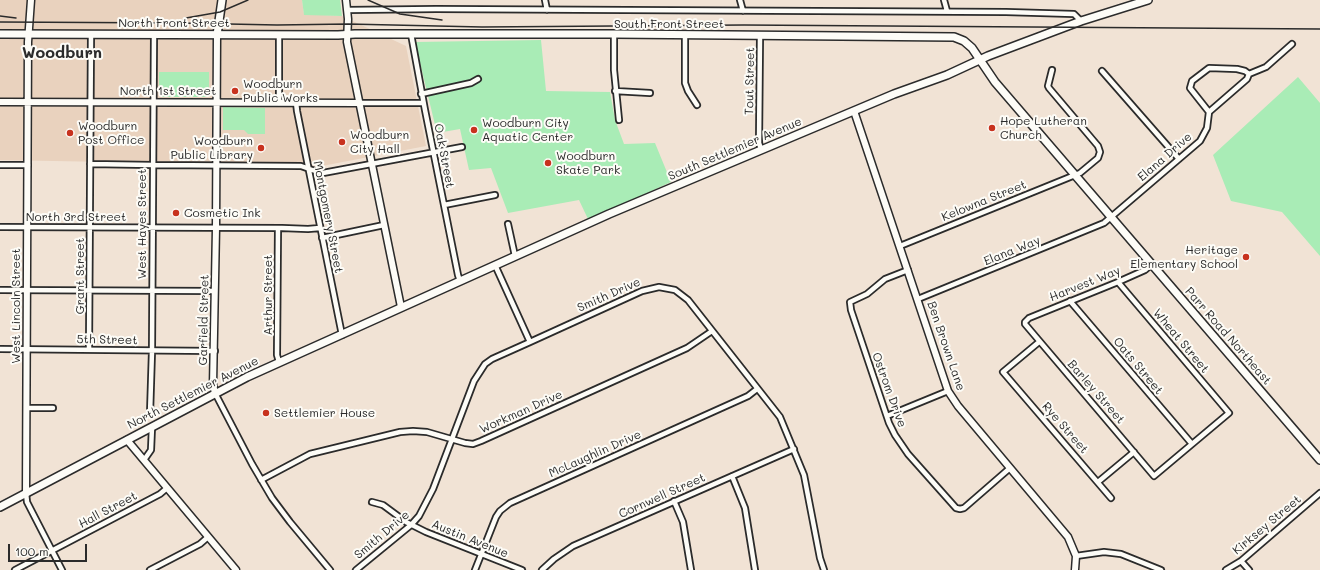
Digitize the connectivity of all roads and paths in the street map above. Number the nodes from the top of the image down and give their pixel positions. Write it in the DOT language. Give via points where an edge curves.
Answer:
graph roads {
  1 [pos="30,0"];
  2 [pos="222,0"];
  3 [pos="346,0"];
  4 [pos="545,0"];
  5 [pos="740,0"];
  6 [pos="944,0"];
  7 [pos="1148,0"];
  8 [pos="347,10"];
  9 [pos="547,10"];
  10 [pos="743,11"];
  11 [pos="946,12"];
  12 [pos="1081,21"];
  13 [pos="0,34"];
  14 [pos="28,34"];
  15 [pos="91,34"];
  16 [pos="154,34"];
  17 [pos="347,34"];
  18 [pos="411,34"];
  19 [pos="614,34"];
  20 [pos="685,34"];
  21 [pos="217,35"];
  22 [pos="279,35"];
  23 [pos="760,36"];
  24 [pos="1292,44"];
  25 [pos="980,60"];
  26 [pos="1052,70"];
  27 [pos="1102,71"];
  28 [pos="1249,74"];
  29 [pos="478,78"];
  30 [pos="615,91"];
  31 [pos="650,93"];
  32 [pos="421,94"];
  33 [pos="0,102"];
  34 [pos="28,102"];
  35 [pos="90,102"];
  36 [pos="153,102"];
  37 [pos="279,102"];
  38 [pos="296,102"];
  39 [pos="216,103"];
  40 [pos="360,103"];
  41 [pos="423,103"];
  42 [pos="697,105"];
  43 [pos="854,111"];
  44 [pos="1209,112"];
  45 [pos="619,120"];
  46 [pos="462,147"];
  47 [pos="761,149"];
  48 [pos="434,152"];
  49 [pos="1179,159"];
  50 [pos="90,164"];
  51 [pos="372,164"];
  52 [pos="0,165"];
  53 [pos="28,165"];
  54 [pos="153,165"];
  55 [pos="216,166"];
  56 [pos="308,168"];
  57 [pos="1075,175"];
  58 [pos="495,196"];
  59 [pos="444,205"];
  60 [pos="1111,217"];
  61 [pos="508,224"];
  62 [pos="384,225"];
  63 [pos="0,227"];
  64 [pos="28,227"];
  65 [pos="90,228"];
  66 [pos="153,228"];
  67 [pos="216,228"];
  68 [pos="278,228"];
  69 [pos="320,228"];
  70 [pos="322,238"];
  71 [pos="900,246"];
  72 [pos="515,256"];
  73 [pos="1152,264"];
  74 [pos="495,265"];
  75 [pos="908,270"];
  76 [pos="460,281"];
  77 [pos="1118,282"];
  78 [pos="0,290"];
  79 [pos="27,290"];
  80 [pos="90,291"];
  81 [pos="153,291"];
  82 [pos="215,291"];
  83 [pos="918,299"];
  84 [pos="1070,301"];
  85 [pos="401,307"];
  86 [pos="1025,322"];
  87 [pos="712,331"];
  88 [pos="342,335"];
  89 [pos="530,342"];
  90 [pos="1039,342"];
  91 [pos="0,350"];
  92 [pos="27,350"];
  93 [pos="89,350"];
  94 [pos="152,351"];
  95 [pos="215,352"];
  96 [pos="279,362"];
  97 [pos="757,389"];
  98 [pos="948,391"];
  99 [pos="216,394"];
  100 [pos="27,408"];
  101 [pos="53,408"];
  102 [pos="150,414"];
  103 [pos="887,416"];
  104 [pos="152,427"];
  105 [pos="451,439"];
  106 [pos="127,440"];
  107 [pos="1192,444"];
  108 [pos="794,449"];
  109 [pos="1134,452"];
  110 [pos="144,460"];
  111 [pos="1320,460"];
  112 [pos="1010,468"];
  113 [pos="732,476"];
  114 [pos="260,480"];
  115 [pos="1098,482"];
  116 [pos="167,488"];
  117 [pos="26,493"];
  118 [pos="1320,493"];
  119 [pos="1111,498"];
  120 [pos="674,501"];
  121 [pos="372,502"];
  122 [pos="0,507"];
  123 [pos="411,525"];
  124 [pos="208,537"];
  125 [pos="51,551"];
  126 [pos="482,554"];
  127 [pos="1076,556"];
  128 [pos="1242,560"];
  129 [pos="14,570"];
  130 [pos="62,570"];
  131 [pos="150,570"];
  132 [pos="236,570"];
  133 [pos="330,570"];
  134 [pos="356,570"];
  135 [pos="475,570"];
  136 [pos="522,570"];
  137 [pos="542,570"];
  138 [pos="691,570"];
  139 [pos="755,570"];
  140 [pos="824,570"];
  141 [pos="1075,570"];
  142 [pos="1161,570"];
  143 [pos="1226,570"];
  144 [pos="1249,570"];
  1 -- 14 [label="street, West Lincoln Street"];
  2 -- 21 [label="main road"];
  3 -- 8 [label="street"];
  4 -- 9 [label="street"];
  5 -- 10 [label="street"];
  6 -- 11 [label="street"];
  7 -- 12 [label="main road, South Settlemier Avenue"];
  8 -- 9 [label="street"];
  8 -- 17 [label="street"];
  9 -- 10 [label="street"];
  10 -- 11 [label="street"];
  11 -- 12 [label="street" via="1074,14"];
  12 -- 25 [label="main road, South Settlemier Avenue"];
  13 -- 14 [label="main road, North Front Street"];
  14 -- 15 [label="main road, North Front Street"];
  14 -- 34 [label="street, West Lincoln Street"];
  15 -- 16 [label="main road, North Front Street"];
  15 -- 35 [label="street, Grant Street"];
  16 -- 21 [label="main road, North Front Street"];
  16 -- 36 [label="street, West Hayes Street"];
  17 -- 18 [label="main road, South Front Street"];
  17 -- 22 [label="main road, North Front Street"];
  17 -- 40 [label="street"];
  18 -- 19 [label="main road, South Front Street"];
  18 -- 32 [label="street, Oak Street"];
  19 -- 20 [label="main road, South Front Street"];
  19 -- 30 [label="street"];
  20 -- 23 [label="main road, South Front Street"];
  20 -- 42 [label="street" via="685,83"];
  21 -- 22 [label="main road, North Front Street"];
  21 -- 39 [label="street, Garfield Street"];
  22 -- 37 [label="street"];
  23 -- 25 [label="main road, South Front Street" via="948,36 959,38 968,44"];
  23 -- 47 [label="street, Tout Street"];
  24 -- 28 [label="street" via="1266,67"];
  25 -- 43 [label="main road, South Settlemier Avenue"];
  25 -- 57 [label="main road, Parr Road Northeast" via="995,82"];
  26 -- 57 [label="street, Kelowna Street" via="1049,88 1100,149 1098,158"];
  27 -- 49 [label="street"];
  28 -- 44 [label="street" via="1247,80"];
  28 -- 44 [label="street" via="1237,69 1209,68 1192,81 1190,88"];
  29 -- 32 [label="street" via="471,83"];
  30 -- 31 [label="street"];
  30 -- 45 [label="street"];
  32 -- 41 [label="street, Oak Street"];
  33 -- 34 [label="street, North 1st Street"];
  34 -- 35 [label="street, North 1st Street"];
  34 -- 53 [label="street, West Lincoln Street"];
  35 -- 36 [label="street, North 1st Street"];
  35 -- 50 [label="street, Grant Street"];
  36 -- 39 [label="street, North 1st Street"];
  36 -- 54 [label="street, West Hayes Street"];
  37 -- 38 [label="street, North 1st Street"];
  37 -- 39 [label="street, North 1st Street"];
  38 -- 40 [label="street, North 1st Street"];
  38 -- 56 [label="street, Montgomery Street"];
  39 -- 55 [label="street, Garfield Street"];
  40 -- 41 [label="street"];
  40 -- 51 [label="street"];
  41 -- 48 [label="street, Oak Street"];
  43 -- 47 [label="main road, South Settlemier Avenue"];
  43 -- 71 [label="street, Ben Brown Lane"];
  44 -- 49 [label="street, Elana Drive" via="1207,128 1202,137"];
  46 -- 48 [label="street"];
  47 -- 72 [label="main road, South Settlemier Avenue"];
  48 -- 51 [label="street"];
  48 -- 59 [label="street, Oak Street"];
  49 -- 60 [label="street, Elana Drive"];
  50 -- 54 [label="street"];
  50 -- 65 [label="street, Grant Street"];
  51 -- 56 [label="street" via="323,173"];
  51 -- 62 [label="street"];
  52 -- 53 [label="street"];
  53 -- 64 [label="street, West Lincoln Street"];
  54 -- 55 [label="street"];
  54 -- 66 [label="street, West Hayes Street"];
  55 -- 56 [label="street"];
  55 -- 67 [label="street, Garfield Street"];
  56 -- 69 [label="street, Montgomery Street"];
  57 -- 60 [label="main road, Parr Road Northeast"];
  57 -- 71 [label="street, Kelowna Street"];
  58 -- 59 [label="street"];
  59 -- 76 [label="street, Oak Street"];
  60 -- 73 [label="main road, Parr Road Northeast"];
  60 -- 83 [label="street, Elana Way" via="1095,227"];
  61 -- 72 [label="street"];
  62 -- 70 [label="street"];
  62 -- 85 [label="street"];
  63 -- 64 [label="street, North 3rd Street"];
  64 -- 65 [label="street, North 3rd Street"];
  64 -- 79 [label="street, West Lincoln Street"];
  65 -- 66 [label="street, North 3rd Street"];
  65 -- 80 [label="street, Grant Street"];
  66 -- 67 [label="street, North 3rd Street"];
  66 -- 81 [label="street, West Hayes Street"];
  67 -- 68 [label="street, North 3rd Street"];
  67 -- 82 [label="street, Garfield Street"];
  68 -- 69 [label="street, North 3rd Street"];
  68 -- 96 [label="street, Arthur Street"];
  69 -- 70 [label="street, Montgomery Street"];
  70 -- 88 [label="street, Montgomery Street"];
  71 -- 75 [label="street, Ben Brown Lane"];
  72 -- 74 [label="main road, South Settlemier Avenue"];
  73 -- 77 [label="street, Harvest Way" via="1145,270"];
  73 -- 111 [label="main road, Parr Road Northeast"];
  74 -- 76 [label="main road, South Settlemier Avenue"];
  74 -- 89 [label="street"];
  75 -- 83 [label="street, Ben Brown Lane"];
  75 -- 103 [label="street, Ostrom Drive" via="885,279 867,294 850,302"];
  76 -- 85 [label="main road, South Settlemier Avenue"];
  77 -- 84 [label="street, Harvest Way"];
  77 -- 107 [label="street, Wheat Street" via="1229,413"];
  78 -- 79 [label="street"];
  79 -- 80 [label="street"];
  79 -- 92 [label="street, West Lincoln Street"];
  80 -- 81 [label="street"];
  80 -- 93 [label="street, Grant Street"];
  81 -- 82 [label="street"];
  81 -- 94 [label="street, West Hayes Street"];
  82 -- 95 [label="street, Garfield Street"];
  83 -- 98 [label="street, Ben Brown Lane"];
  84 -- 86 [label="street, Harvest Way"];
  84 -- 107 [label="street, Oats Street"];
  85 -- 88 [label="main road, North Settlemier Avenue"];
  86 -- 90 [label="street, Barley Street"];
  87 -- 89 [label="street, Smith Drive" via="684,296 670,288 659,287 642,291"];
  87 -- 97 [label="street, Smith Drive"];
  87 -- 105 [label="street, Workman Drive" via="687,348 481,441 470,444"];
  88 -- 96 [label="main road, North Settlemier Avenue"];
  89 -- 105 [label="street, Smith Drive" via="492,359 482,367"];
  90 -- 109 [label="street, Barley Street"];
  90 -- 115 [label="street, Rye Street" via="1003,372"];
  91 -- 92 [label="street, 5th Street"];
  92 -- 93 [label="street, 5th Street"];
  92 -- 100 [label="street, West Lincoln Street"];
  93 -- 94 [label="street, 5th Street"];
  94 -- 95 [label="street, 5th Street"];
  94 -- 102 [label="street, West Hayes Street"];
  95 -- 99 [label="street, Garfield Street"];
  96 -- 99 [label="main road, North Settlemier Avenue"];
  97 -- 108 [label="street, Smith Drive" via="780,417"];
  97 -- 126 [label="street, McLaughlin Drive" via="748,396 510,503 496,517"];
  98 -- 103 [label="street"];
  98 -- 112 [label="street, Ben Brown Lane"];
  99 -- 104 [label="main road, North Settlemier Avenue"];
  99 -- 114 [label="street, Garfield Street"];
  100 -- 101 [label="street"];
  100 -- 117 [label="street, West Lincoln Street"];
  103 -- 112 [label="street, Ostrom Drive" via="895,435 908,454 953,506 960,509"];
  104 -- 106 [label="main road, North Settlemier Avenue"];
  104 -- 110 [label="street" via="152,450"];
  105 -- 114 [label="street, Workman Drive" via="427,432 400,432 310,454"];
  105 -- 123 [label="street, Smith Drive" via="430,496"];
  106 -- 110 [label="street"];
  106 -- 117 [label="main road, North Settlemier Avenue"];
  107 -- 109 [label="street, Barley Street" via="1154,476"];
  108 -- 113 [label="street, Cornwell Street"];
  108 -- 140 [label="street, Smith Drive" via="804,475"];
  109 -- 115 [label="street"];
  110 -- 116 [label="street"];
  112 -- 127 [label="street, Ben Brown Lane" via="1068,537"];
  113 -- 120 [label="street, Cornwell Street"];
  113 -- 139 [label="street" via="745,508"];
  114 -- 133 [label="street, Garfield Street"];
  115 -- 119 [label="street, Rye Street"];
  116 -- 124 [label="street"];
  116 -- 125 [label="street, Hall Street"];
  117 -- 122 [label="main road, North Settlemier Avenue"];
  117 -- 125 [label="street, West Lincoln Street" via="27,502"];
  118 -- 128 [label="street, Kirksey Street"];
  120 -- 137 [label="street, Cornwell Street" via="573,546"];
  120 -- 138 [label="street" via="683,522"];
  121 -- 123 [label="street, Austin Avenue" via="383,505"];
  123 -- 126 [label="street, Austin Avenue"];
  123 -- 134 [label="street, Smith Drive"];
  124 -- 131 [label="street" via="200,544"];
  124 -- 132 [label="street"];
  125 -- 129 [label="street, Hall Street"];
  125 -- 130 [label="street, West Lincoln Street"];
  126 -- 135 [label="street, McLaughlin Drive"];
  126 -- 136 [label="street, Austin Avenue"];
  127 -- 141 [label="street"];
  127 -- 142 [label="street" via="1104,552 1121,554"];
  128 -- 143 [label="street, Kirksey Street"];
  128 -- 144 [label="street"];
}
